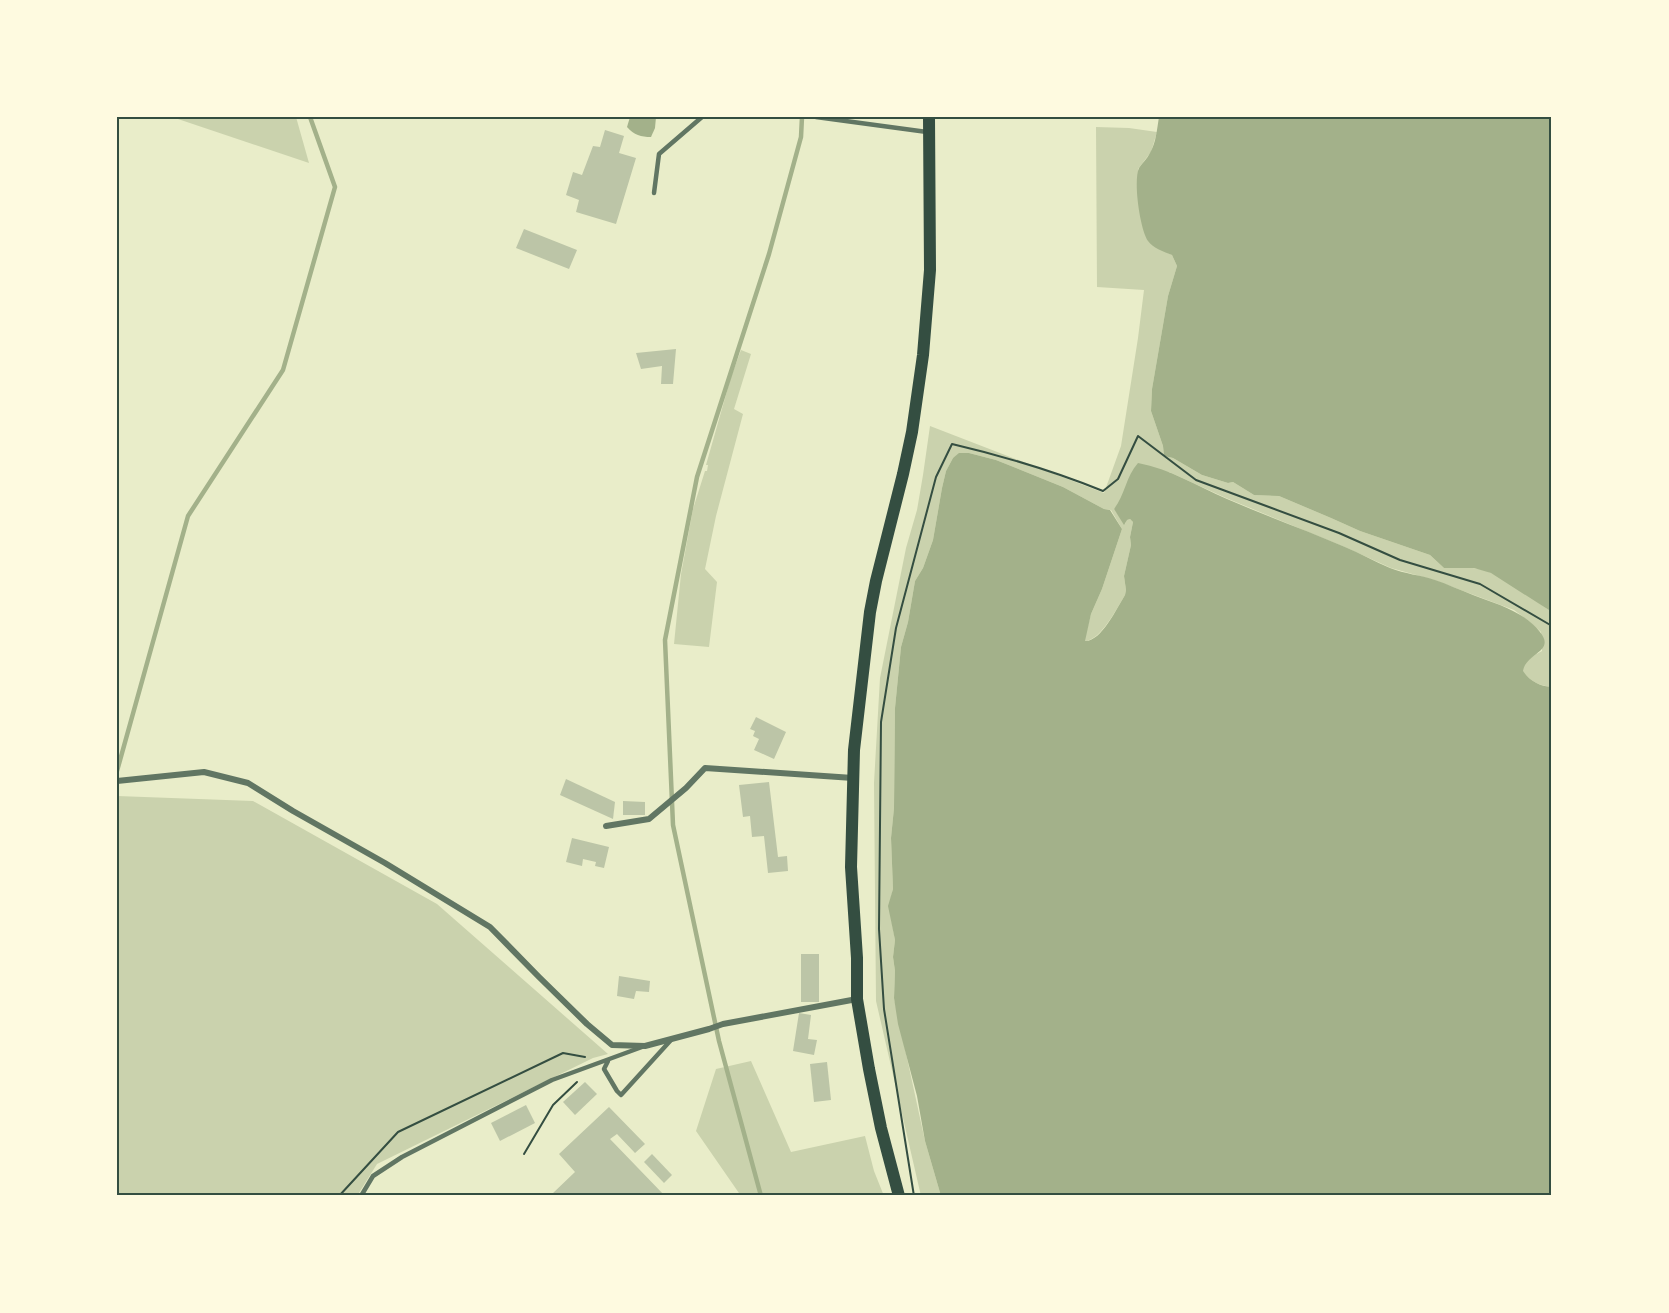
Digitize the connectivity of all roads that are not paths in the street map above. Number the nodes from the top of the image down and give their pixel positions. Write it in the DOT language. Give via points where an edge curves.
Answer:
graph roads {
  1 [pos="702,117"];
  2 [pos="816,117"];
  3 [pos="929,117"];
  4 [pos="823,118"];
  5 [pos="930,132"];
  6 [pos="654,193"];
  7 [pos="854,778"];
  8 [pos="117,781"];
  9 [pos="606,826"];
  10 [pos="857,999"];
  11 [pos="670,1040"];
  12 [pos="645,1046"];
  13 [pos="608,1060"];
  14 [pos="361,1196"];
  15 [pos="899,1196"];
  1 -- 6 [label="lane" via="659,154"];
  2 -- 4 [label="lane"];
  3 -- 5 [label="main road"];
  4 -- 5 [label="lane"];
  5 -- 7 [label="main road" via="930,270 923,355 912,432 870,612"];
  7 -- 9 [label="street" via="705,768 649,819"];
  7 -- 10 [label="main road" via="852,867"];
  8 -- 12 [label="street" via="204,772 248,783 490,927 612,1045"];
  10 -- 11 [label="street" via="723,1024"];
  10 -- 15 [label="main road" via="868,1069"];
  11 -- 12 [label="street"];
  11 -- 13 [label="lane" via="621,1095 604,1069"];
  12 -- 13 [label="lane"];
  13 -- 14 [label="lane" via="552,1080 402,1157 373,1176"];
}
